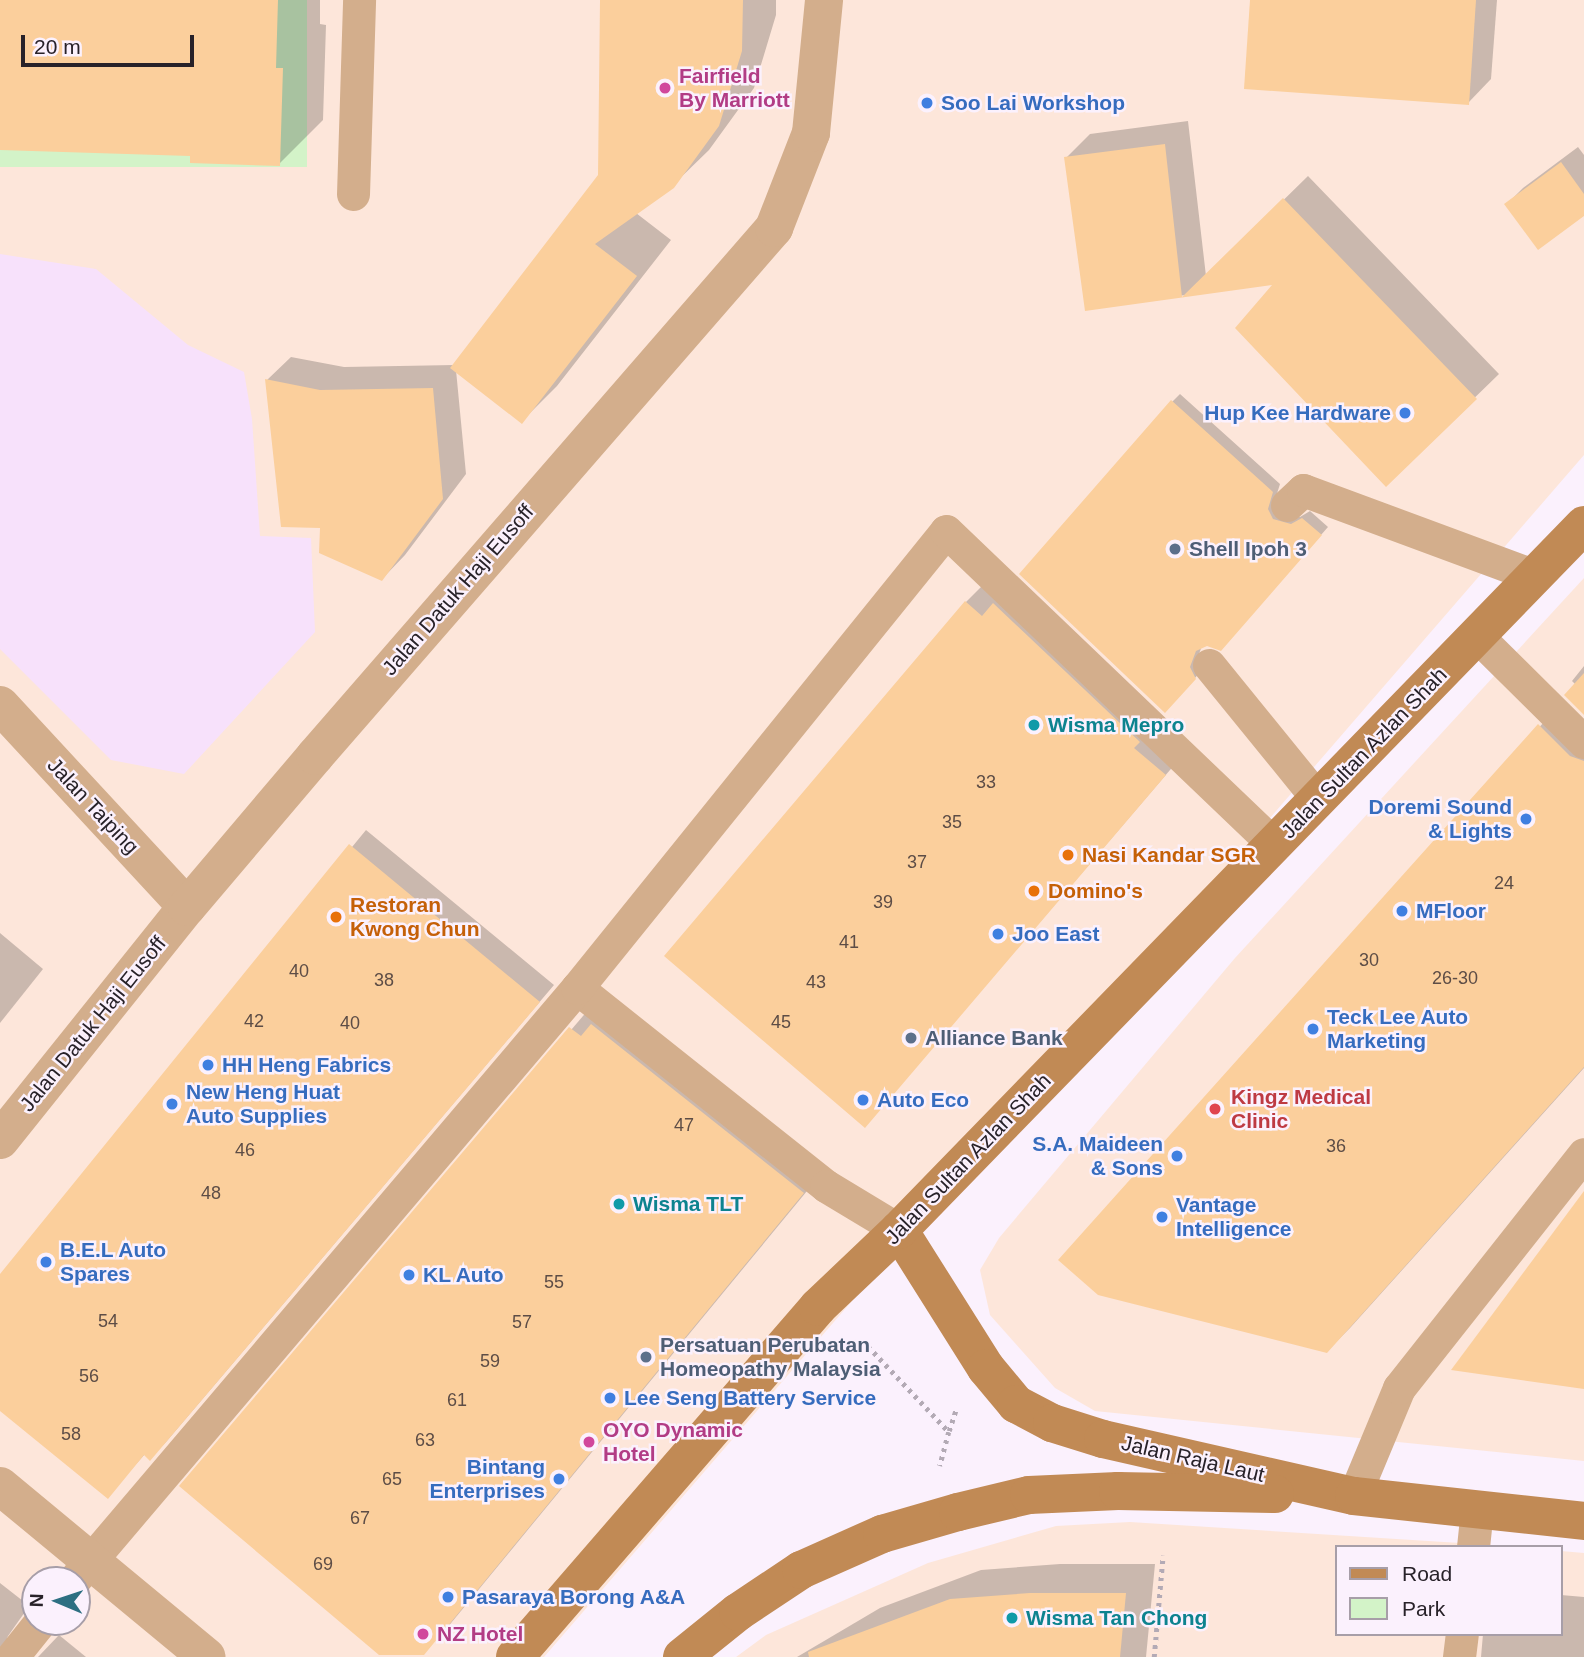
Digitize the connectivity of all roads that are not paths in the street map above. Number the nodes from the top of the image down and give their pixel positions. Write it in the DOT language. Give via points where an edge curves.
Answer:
graph roads {
  1 [pos="359,0"];
  2 [pos="824,0"];
  3 [pos="353,194"];
  4 [pos="1287,505"];
  5 [pos="1584,525"];
  6 [pos="1535,576"];
  7 [pos="1477,636"];
  8 [pos="1209,664"];
  9 [pos="0,705"];
  10 [pos="1584,742"];
  11 [pos="1318,799"];
  12 [pos="1274,844"];
  13 [pos="187,907"];
  14 [pos="577,988"];
  15 [pos="0,1140"];
  16 [pos="1584,1154"];
  17 [pos="899,1230"];
  18 [pos="0,1486"];
  19 [pos="1354,1496"];
  20 [pos="1477,1510"];
  21 [pos="1584,1521"];
  22 [pos="1473,1545"];
  23 [pos="80,1566"];
  24 [pos="86,1566"];
  25 [pos="91,1575"];
  26 [pos="29,1636"];
  27 [pos="1462,1636"];
  28 [pos="12,1657"];
  29 [pos="207,1657"];
  30 [pos="515,1657"];
  31 [pos="682,1657"];
  32 [pos="1459,1657"];
  1 -- 3 [label="lane"];
  2 -- 13 [label="street, Jalan Datuk Haji Eusoff" via="811,133 774,228"];
  4 -- 6 [label="lane" via="1303,490"];
  5 -- 6 [label="main road, Jalan Sultan Azlan Shah"];
  6 -- 7 [label="main road, Jalan Sultan Azlan Shah"];
  7 -- 10 [label="lane"];
  7 -- 11 [label="main road, Jalan Sultan Azlan Shah"];
  8 -- 11 [label="lane"];
  9 -- 13 [label="street, Jalan Taiping"];
  11 -- 12 [label="main road, Jalan Sultan Azlan Shah"];
  12 -- 14 [label="lane" via="946,531"];
  12 -- 17 [label="main road, Jalan Sultan Azlan Shah"];
  13 -- 15 [label="street, Jalan Datuk Haji Eusoff"];
  14 -- 17 [label="lane" via="827,1186"];
  14 -- 24 [label="lane"];
  16 -- 19 [label="lane" via="1399,1388"];
  17 -- 19 [label="main road, Jalan Raja Laut" via="986,1368 1016,1404 1052,1423 1103,1439"];
  17 -- 30 [label="main road, Jalan Sultan Azlan Shah" via="802,1324"];
  18 -- 23 [label="street"];
  19 -- 20 [label="main road, Jalan Raja Laut"];
  19 -- 31 [label="main road" via="1118,1491 1029,1495 958,1512 882,1534 801,1570"];
  20 -- 21 [label="main road, Jalan Raja Laut"];
  20 -- 22 [label="lane"];
  25 -- 29 [label="street"];
  26 -- 28 [label="lane"];
  27 -- 32 [label="lane"];
}
